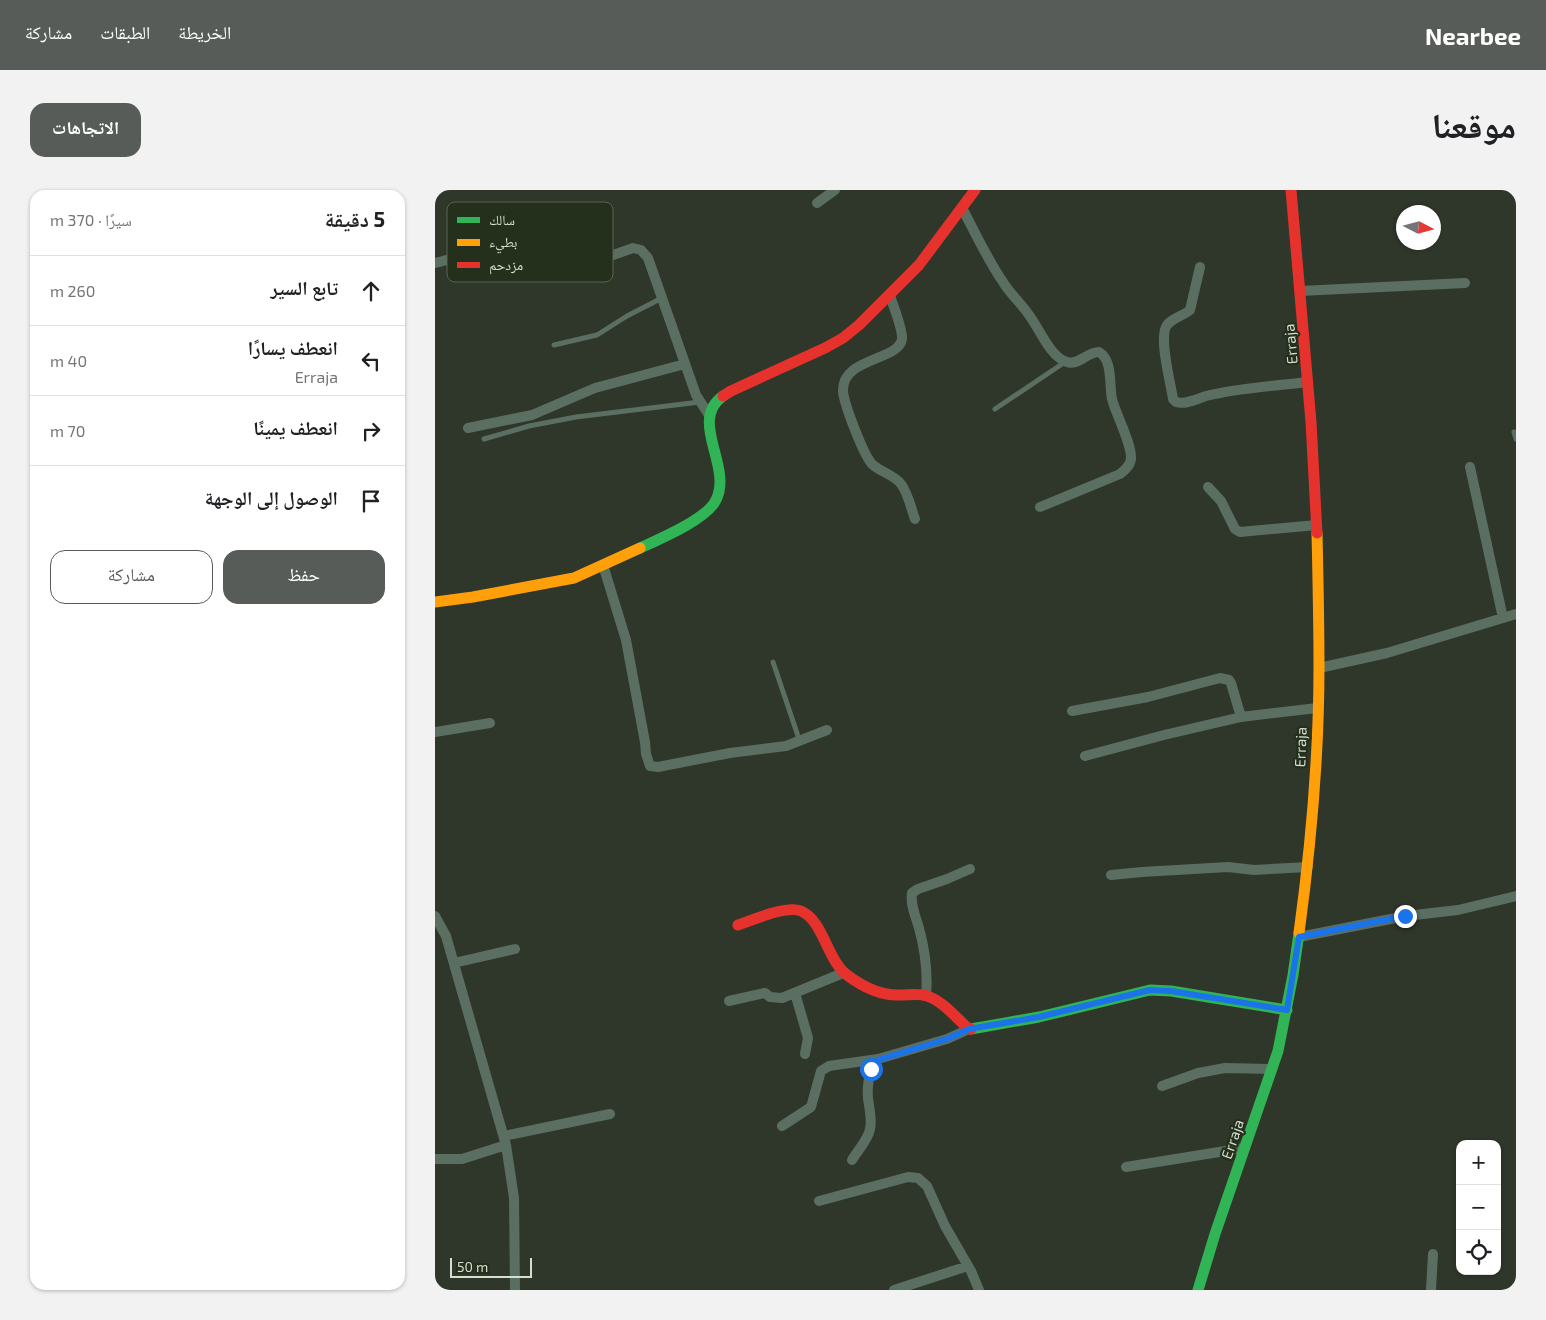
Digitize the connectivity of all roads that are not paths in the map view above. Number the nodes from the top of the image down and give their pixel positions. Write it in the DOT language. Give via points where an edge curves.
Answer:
graph roads {
  1 [pos="835,190"];
  2 [pos="975,190"];
  3 [pos="1291,190"];
  4 [pos="817,203"];
  5 [pos="961,208"];
  6 [pos="613,255"];
  7 [pos="447,260"];
  8 [pos="435,264"];
  9 [pos="1200,267"];
  10 [pos="1465,283"];
  11 [pos="1300,291"];
  12 [pos="890,295"];
  13 [pos="662,298"];
  14 [pos="555,345"];
  15 [pos="1065,362"];
  16 [pos="685,364"];
  17 [pos="1308,382"];
  18 [pos="700,402"];
  19 [pos="995,409"];
  20 [pos="709,415"];
  21 [pos="468,428"];
  22 [pos="1514,432"];
  23 [pos="484,439"];
  24 [pos="1516,439"];
  25 [pos="1470,467"];
  26 [pos="1208,487"];
  27 [pos="1040,508"];
  28 [pos="915,519"];
  29 [pos="1317,525"];
  30 [pos="603,565"];
  31 [pos="435,602"];
  32 [pos="1516,614"];
  33 [pos="1503,618"];
  34 [pos="773,662"];
  35 [pos="1319,668"];
  36 [pos="1317,708"];
  37 [pos="1073,711"];
  38 [pos="1241,717"];
  39 [pos="490,723"];
  40 [pos="827,730"];
  41 [pos="435,732"];
  42 [pos="800,742"];
  43 [pos="1085,756"];
  44 [pos="1308,867"];
  45 [pos="969,869"];
  46 [pos="1111,875"];
  47 [pos="1516,896"];
  48 [pos="435,916"];
  49 [pos="738,925"];
  50 [pos="1299,937"];
  51 [pos="515,949"];
  52 [pos="454,963"];
  53 [pos="843,973"];
  54 [pos="795,993"];
  55 [pos="925,996"];
  56 [pos="729,1001"];
  57 [pos="1287,1010"];
  58 [pos="969,1029"];
  59 [pos="805,1054"];
  60 [pos="878,1060"];
  61 [pos="1271,1069"];
  62 [pos="1161,1086"];
  63 [pos="610,1114"];
  64 [pos="782,1126"];
  65 [pos="505,1141"];
  66 [pos="1245,1148"];
  67 [pos="435,1159"];
  68 [pos="852,1160"];
  69 [pos="1127,1167"];
  70 [pos="819,1201"];
  71 [pos="1433,1254"];
  72 [pos="968,1266"];
  73 [pos="515,1290"];
  74 [pos="894,1290"];
  75 [pos="979,1290"];
  76 [pos="1198,1290"];
  77 [pos="1431,1290"];
  1 -- 4 [label="street"];
  2 -- 5 [label="street"];
  3 -- 11 [label="street, Erraja"];
  5 -- 12 [label="street" via="919,265"];
  5 -- 15 [label="street" via="1001,280"];
  6 -- 13 [label="street" via="633,248 645,252"];
  7 -- 8 [label="street"];
  9 -- 17 [label="street" via="1190,310 1170,322 1165,330 1173,399 1183,403 1252,388"];
  10 -- 11 [label="street"];
  11 -- 17 [label="street, Erraja"];
  12 -- 20 [label="street" via="843,338 723,395 715,402"];
  12 -- 28 [label="street" via="901,341 897,348 848,374 843,384 844,398 865,454 873,466 903,486"];
  13 -- 14 [label="lane" via="597,335"];
  13 -- 16 [label="street"];
  15 -- 19 [label="lane"];
  15 -- 27 [label="street" via="1074,363 1095,352 1104,357 1112,400 1131,457 1130,464 1120,474"];
  16 -- 18 [label="street"];
  16 -- 21 [label="street" via="595,388 532,416"];
  17 -- 29 [label="street, Erraja"];
  18 -- 20 [label="street"];
  18 -- 23 [label="lane" via="576,417"];
  20 -- 30 [label="street" via="720,471 721,486 716,501 699,518"];
  22 -- 24 [label="lane"];
  25 -- 33 [label="street"];
  26 -- 29 [label="street" via="1240,532"];
  29 -- 35 [label="street, Erraja"];
  30 -- 31 [label="street" via="557,582"];
  30 -- 42 [label="street" via="626,640 650,766"];
  32 -- 33 [label="street"];
  33 -- 35 [label="street" via="1387,653"];
  34 -- 42 [label="lane"];
  35 -- 36 [label="street, Erraja"];
  36 -- 38 [label="street"];
  36 -- 44 [label="street, Erraja"];
  37 -- 38 [label="street" via="1148,697 1220,678 1231,683"];
  38 -- 43 [label="street"];
  39 -- 41 [label="street"];
  40 -- 42 [label="street"];
  44 -- 46 [label="street" via="1254,870 1228,867"];
  44 -- 50 [label="street, Erraja"];
  45 -- 55 [label="street" via="912,893 911,902 925,956"];
  47 -- 50 [label="street" via="1458,910 1405,916"];
  48 -- 52 [label="street" via="446,936"];
  49 -- 53 [label="street" via="782,911 802,911"];
  50 -- 57 [label="street, Erraja"];
  51 -- 52 [label="street"];
  52 -- 65 [label="street"];
  53 -- 54 [label="street"];
  53 -- 55 [label="street" via="871,990 890,996"];
  54 -- 56 [label="street" via="782,998 765,993"];
  54 -- 59 [label="street" via="808,1038"];
  55 -- 58 [label="street"];
  57 -- 58 [label="street" via="1150,990 1039,1017"];
  57 -- 61 [label="street, Erraja"];
  58 -- 60 [label="street"];
  60 -- 64 [label="street" via="829,1066 821,1071 811,1107"];
  60 -- 68 [label="street" via="871,1069 868,1092 871,1128"];
  61 -- 62 [label="street" via="1225,1068"];
  61 -- 66 [label="street, Erraja"];
  63 -- 65 [label="street"];
  65 -- 67 [label="street" via="463,1159"];
  65 -- 73 [label="street" via="514,1198"];
  66 -- 69 [label="street"];
  66 -- 76 [label="street, Erraja"];
  70 -- 72 [label="street" via="908,1177 919,1178 927,1186"];
  71 -- 77 [label="street"];
  72 -- 74 [label="street"];
  72 -- 75 [label="street"];
}
